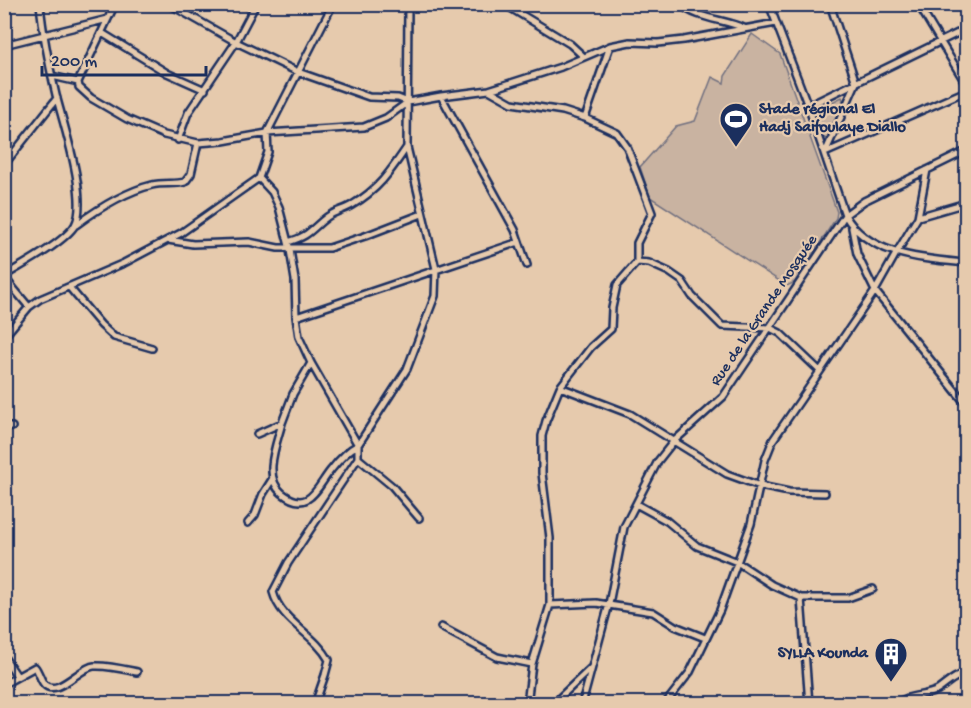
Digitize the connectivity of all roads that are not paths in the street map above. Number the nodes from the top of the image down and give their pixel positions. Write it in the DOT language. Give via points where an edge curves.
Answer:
graph roads {
  1 [pos="39,4"];
  2 [pos="115,4"];
  3 [pos="169,4"];
  4 [pos="256,4"];
  5 [pos="333,4"];
  6 [pos="408,4"];
  7 [pos="504,4"];
  8 [pos="680,4"];
  9 [pos="769,4"];
  10 [pos="830,4"];
  11 [pos="918,4"];
  12 [pos="108,19"];
  13 [pos="776,23"];
  14 [pos="966,28"];
  15 [pos="746,29"];
  16 [pos="102,33"];
  17 [pos="43,36"];
  18 [pos="941,41"];
  19 [pos="236,42"];
  20 [pos="4,45"];
  21 [pos="610,46"];
  22 [pos="583,56"];
  23 [pos="298,72"];
  24 [pos="52,76"];
  25 [pos="78,82"];
  26 [pos="856,83"];
  27 [pos="966,84"];
  28 [pos="206,90"];
  29 [pos="489,90"];
  30 [pos="966,91"];
  31 [pos="441,96"];
  32 [pos="57,98"];
  33 [pos="408,102"];
  34 [pos="808,106"];
  35 [pos="585,118"];
  36 [pos="267,133"];
  37 [pos="178,140"];
  38 [pos="198,143"];
  39 [pos="407,147"];
  40 [pos="966,151"];
  41 [pos="825,153"];
  42 [pos="4,165"];
  43 [pos="927,170"];
  44 [pos="259,178"];
  45 [pos="966,203"];
  46 [pos="422,214"];
  47 [pos="845,215"];
  48 [pos="918,217"];
  49 [pos="74,225"];
  50 [pos="851,227"];
  51 [pos="168,240"];
  52 [pos="519,242"];
  53 [pos="289,245"];
  54 [pos="897,252"];
  55 [pos="637,262"];
  56 [pos="966,263"];
  57 [pos="527,265"];
  58 [pos="436,269"];
  59 [pos="4,276"];
  60 [pos="69,286"];
  61 [pos="875,291"];
  62 [pos="29,307"];
  63 [pos="296,317"];
  64 [pos="770,328"];
  65 [pos="4,337"];
  66 [pos="152,348"];
  67 [pos="311,363"];
  68 [pos="820,371"];
  69 [pos="560,387"];
  70 [pos="966,404"];
  71 [pos="282,423"];
  72 [pos="4,427"];
  73 [pos="12,427"];
  74 [pos="257,434"];
  75 [pos="672,442"];
  76 [pos="358,445"];
  77 [pos="358,458"];
  78 [pos="273,478"];
  79 [pos="760,486"];
  80 [pos="825,493"];
  81 [pos="636,504"];
  82 [pos="419,518"];
  83 [pos="248,523"];
  84 [pos="737,562"];
  85 [pos="873,589"];
  86 [pos="801,598"];
  87 [pos="609,604"];
  88 [pos="550,605"];
  89 [pos="441,627"];
  90 [pos="705,638"];
  91 [pos="4,657"];
  92 [pos="532,664"];
  93 [pos="592,667"];
  94 [pos="137,672"];
  95 [pos="966,673"];
  96 [pos="17,676"];
  97 [pos="4,684"];
  98 [pos="315,704"];
  99 [pos="527,704"];
  100 [pos="553,704"];
  101 [pos="582,704"];
  102 [pos="665,704"];
  103 [pos="809,704"];
  104 [pos="897,704"];
  1 -- 17 [label="street"];
  2 -- 12 [label="street"];
  3 -- 19 [label="street"];
  4 -- 19 [label="street"];
  5 -- 23 [label="street"];
  6 -- 33 [label="street"];
  7 -- 22 [label="street"];
  8 -- 15 [label="street" via="700,16"];
  9 -- 13 [label="street"];
  10 -- 26 [label="street"];
  11 -- 18 [label="street"];
  12 -- 16 [label="street"];
  12 -- 17 [label="street"];
  13 -- 15 [label="street"];
  13 -- 34 [label="street"];
  14 -- 18 [label="street"];
  15 -- 21 [label="street" via="684,40"];
  16 -- 25 [label="street"];
  16 -- 28 [label="street" via="167,73"];
  17 -- 20 [label="street"];
  17 -- 24 [label="street"];
  18 -- 26 [label="street"];
  18 -- 27 [label="street"];
  19 -- 23 [label="street"];
  19 -- 28 [label="street"];
  21 -- 22 [label="street"];
  21 -- 35 [label="street"];
  22 -- 29 [label="street"];
  23 -- 33 [label="street" via="369,97"];
  23 -- 36 [label="street"];
  24 -- 25 [label="street"];
  24 -- 32 [label="street"];
  25 -- 37 [label="street" via="84,92 109,109"];
  26 -- 34 [label="street"];
  26 -- 41 [label="street"];
  28 -- 37 [label="street" via="188,113"];
  29 -- 31 [label="street"];
  29 -- 35 [label="street" via="512,103"];
  30 -- 41 [label="street"];
  31 -- 33 [label="street"];
  31 -- 52 [label="street"];
  32 -- 42 [label="street"];
  32 -- 49 [label="street" via="74,162 78,214"];
  33 -- 36 [label="street" via="386,118 364,127"];
  33 -- 39 [label="street"];
  34 -- 41 [label="street"];
  35 -- 55 [label="street" via="618,133 652,213 637,243"];
  36 -- 38 [label="street"];
  36 -- 44 [label="street" via="268,152"];
  37 -- 38 [label="street"];
  38 -- 49 [label="street" via="191,174 185,182 151,185"];
  39 -- 46 [label="street"];
  39 -- 53 [label="street" via="385,180 369,194"];
  40 -- 43 [label="street, Rue de la Grande Mosquée"];
  41 -- 47 [label="street"];
  43 -- 47 [label="street, Rue de la Grande Mosquée" via="864,201"];
  43 -- 48 [label="street"];
  44 -- 51 [label="street"];
  44 -- 53 [label="street" via="276,200"];
  45 -- 48 [label="street"];
  46 -- 53 [label="street" via="343,244 323,248"];
  46 -- 58 [label="street"];
  47 -- 50 [label="street"];
  47 -- 64 [label="street, Rue de la Grande Mosquée"];
  48 -- 54 [label="street"];
  49 -- 59 [label="street" via="61,239"];
  50 -- 54 [label="street" via="877,246"];
  50 -- 61 [label="street" via="857,254"];
  51 -- 53 [label="street"];
  51 -- 60 [label="street"];
  52 -- 57 [label="street"];
  52 -- 58 [label="street"];
  53 -- 63 [label="street"];
  54 -- 56 [label="street"];
  54 -- 61 [label="street"];
  55 -- 64 [label="street" via="649,263 682,281 722,326"];
  55 -- 69 [label="street" via="617,285 611,329 591,347"];
  58 -- 63 [label="street"];
  58 -- 76 [label="street" via="435,297 406,369"];
  59 -- 62 [label="street"];
  60 -- 62 [label="street"];
  60 -- 66 [label="street" via="114,337"];
  61 -- 68 [label="street"];
  61 -- 70 [label="street"];
  62 -- 65 [label="street"];
  63 -- 67 [label="street" via="299,337"];
  64 -- 68 [label="street"];
  64 -- 75 [label="street, Rue de la Grande Mosquée" via="723,397"];
  67 -- 71 [label="street"];
  67 -- 76 [label="street"];
  68 -- 79 [label="street" via="773,440"];
  69 -- 75 [label="street" via="630,414"];
  69 -- 88 [label="street" via="542,436 550,538"];
  71 -- 74 [label="street"];
  71 -- 78 [label="street" via="272,460"];
  72 -- 73 [label="street"];
  75 -- 79 [label="street" via="727,474"];
  75 -- 81 [label="street, Rue de la Grande Mosquée"];
  76 -- 77 [label="street"];
  76 -- 78 [label="street" via="330,471 316,493 304,500 295,501 280,492"];
  77 -- 82 [label="street" via="392,486"];
  77 -- 98 [label="street" via="273,592 292,623 319,645 328,660"];
  78 -- 83 [label="street"];
  79 -- 80 [label="street"];
  79 -- 84 [label="street"];
  81 -- 84 [label="street" via="667,521 696,546"];
  81 -- 87 [label="street, Rue de la Grande Mosquée" via="624,527"];
  84 -- 86 [label="street"];
  84 -- 90 [label="street"];
  85 -- 86 [label="street" via="848,598"];
  86 -- 103 [label="street"];
  87 -- 88 [label="street"];
  87 -- 90 [label="street" via="653,612"];
  87 -- 93 [label="street, Rue de la Grande Mosquée"];
  88 -- 92 [label="street"];
  89 -- 92 [label="street" via="497,657"];
  90 -- 102 [label="street" via="690,672"];
  91 -- 96 [label="street"];
  92 -- 99 [label="street"];
  93 -- 100 [label="street"];
  93 -- 101 [label="street, Rue de la Grande Mosquée"];
  94 -- 96 [label="street" via="95,666 60,686 50,687 35,667"];
  95 -- 104 [label="street" via="955,676 936,691 902,699"];
  96 -- 97 [label="street"];
}
